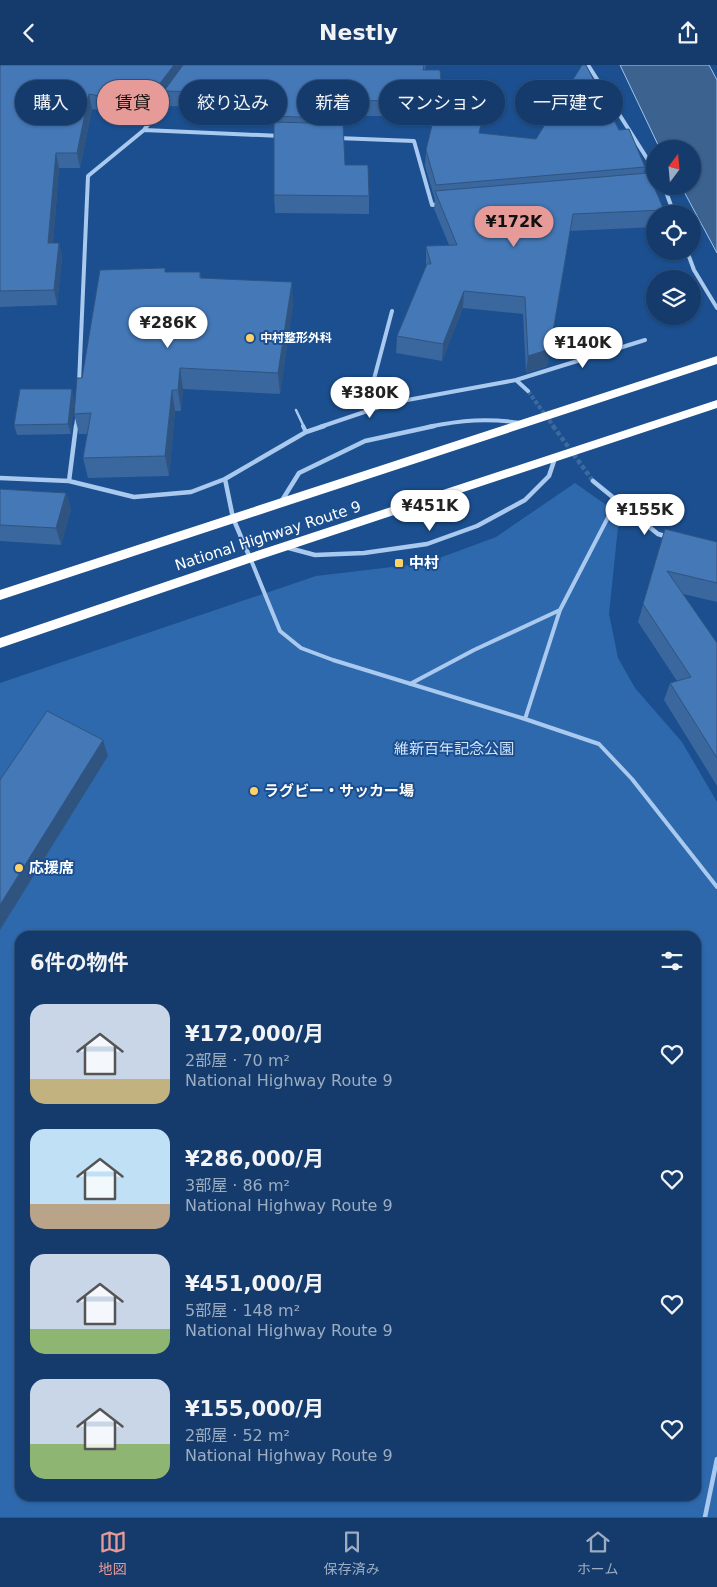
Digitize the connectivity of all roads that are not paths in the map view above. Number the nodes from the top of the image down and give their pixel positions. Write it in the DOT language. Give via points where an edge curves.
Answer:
graph roads {
  1 [pos="588,65"];
  2 [pos="170,94"];
  3 [pos="144,130"];
  4 [pos="289,136"];
  5 [pos="327,138"];
  6 [pos="646,157"];
  7 [pos="442,204"];
  8 [pos="691,260"];
  9 [pos="717,308"];
  10 [pos="392,311"];
  11 [pos="645,340"];
  12 [pos="717,360"];
  13 [pos="516,380"];
  14 [pos="79,385"];
  15 [pos="528,391"];
  16 [pos="717,404"];
  17 [pos="296,410"];
  18 [pos="370,410"];
  19 [pos="77,415"];
  20 [pos="529,424"];
  21 [pos="306,432"];
  22 [pos="555,458"];
  23 [pos="0,478"];
  24 [pos="225,479"];
  25 [pos="69,481"];
  26 [pos="593,481"];
  27 [pos="617,501"];
  28 [pos="281,503"];
  29 [pos="233,518"];
  30 [pos="675,539"];
  31 [pos="284,547"];
  32 [pos="250,558"];
  33 [pos="0,595"];
  34 [pos="560,610"];
  35 [pos="0,643"];
  36 [pos="410,684"];
  37 [pos="525,719"];
  38 [pos="717,887"];
  39 [pos="717,1459"];
  40 [pos="704,1517"];
  1 -- 6 [label="street"];
  2 -- 3 [label="street"];
  3 -- 4 [label="street"];
  3 -- 14 [label="street" via="88,176"];
  5 -- 7 [label="street" via="414,141 432,205"];
  8 -- 9 [label="street"];
  10 -- 18 [label="street" via="370,394"];
  11 -- 13 [label="street"];
  12 -- 20 [label="highway, National Highway Route 9"];
  13 -- 15 [label="street"];
  13 -- 18 [label="street" via="390,403"];
  16 -- 22 [label="highway, National Highway Route 9"];
  17 -- 21 [label="lane"];
  18 -- 21 [label="street"];
  19 -- 25 [label="street"];
  20 -- 28 [label="highway, National Highway Route 9"];
  20 -- 28 [label="street" via="461,420 364,441 299,473"];
  21 -- 24 [label="street"];
  22 -- 31 [label="highway, National Highway Route 9"];
  22 -- 31 [label="street" via="549,476 526,500 477,526 427,544 364,553 315,555"];
  23 -- 25 [label="street"];
  24 -- 25 [label="street" via="191,492 134,497"];
  24 -- 29 [label="street"];
  26 -- 27 [label="street"];
  27 -- 30 [label="street" via="658,534"];
  27 -- 34 [label="lane"];
  28 -- 29 [label="highway, National Highway Route 9"];
  29 -- 32 [label="street"];
  29 -- 33 [label="highway, National Highway Route 9"];
  31 -- 32 [label="highway, National Highway Route 9"];
  32 -- 35 [label="highway, National Highway Route 9"];
  32 -- 36 [label="lane" via="280,631 301,648"];
  34 -- 36 [label="lane"];
  34 -- 37 [label="lane"];
  36 -- 37 [label="lane"];
  37 -- 38 [label="lane" via="599,744 632,779"];
  39 -- 40 [label="lane"];
}
